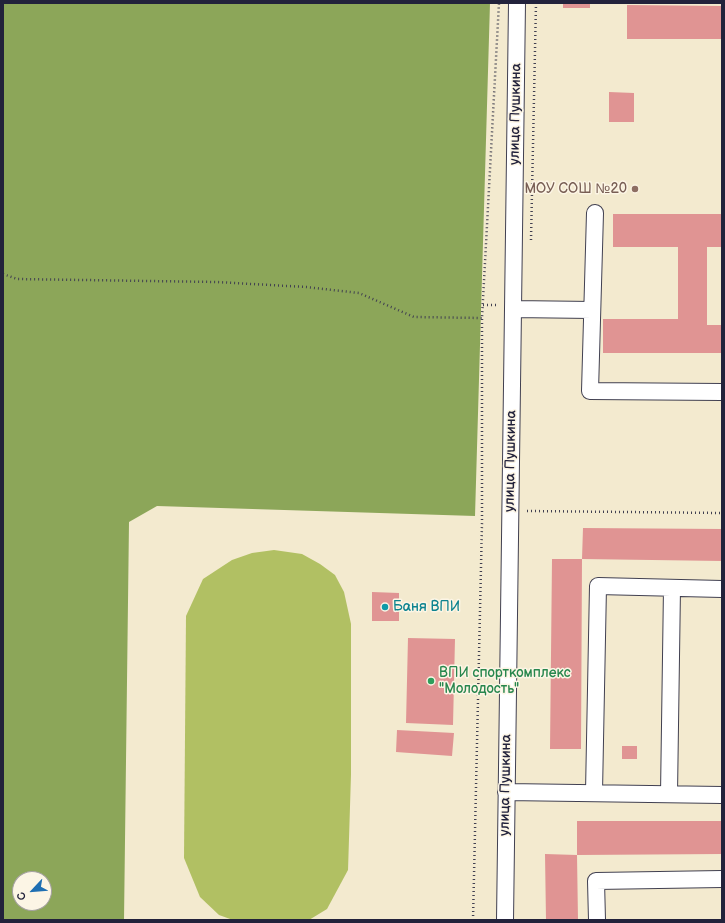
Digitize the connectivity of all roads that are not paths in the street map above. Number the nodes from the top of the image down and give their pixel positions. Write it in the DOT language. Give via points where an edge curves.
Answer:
graph roads {
  1 [pos="517,3"];
  2 [pos="595,213"];
  3 [pos="506,307"];
  4 [pos="592,310"];
  5 [pos="722,392"];
  6 [pos="672,588"];
  7 [pos="722,588"];
  8 [pos="506,792"];
  9 [pos="594,792"];
  10 [pos="669,794"];
  11 [pos="722,795"];
  12 [pos="722,879"];
  13 [pos="505,920"];
  14 [pos="597,920"];
  1 -- 3 [label="street, улица Пушкина"];
  2 -- 4 [label="street"];
  3 -- 4 [label="street"];
  3 -- 8 [label="street, улица Пушкина"];
  4 -- 5 [label="street" via="590,391"];
  6 -- 7 [label="street"];
  6 -- 9 [label="street" via="598,586"];
  6 -- 10 [label="street"];
  8 -- 9 [label="street"];
  8 -- 13 [label="street, улица Пушкина"];
  9 -- 10 [label="street"];
  10 -- 11 [label="street"];
  12 -- 14 [label="street" via="596,881"];
}
